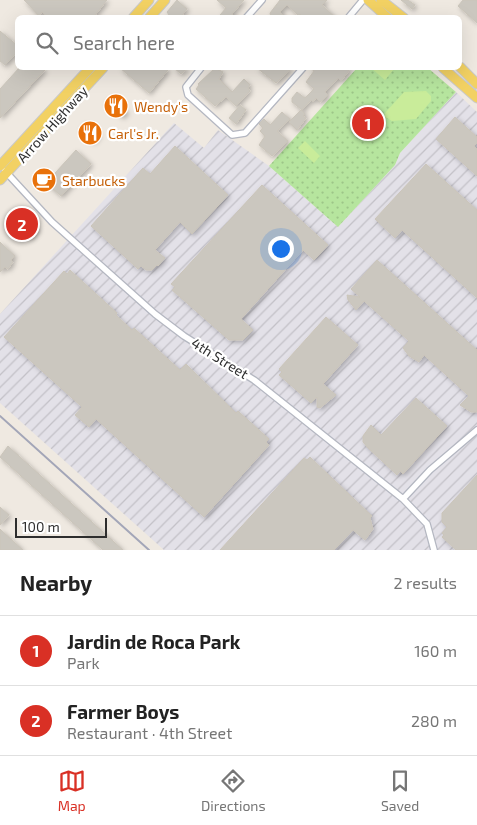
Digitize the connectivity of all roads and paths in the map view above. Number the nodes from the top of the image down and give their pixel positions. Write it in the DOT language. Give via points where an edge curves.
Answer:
graph roads {
  1 [pos="149,0"];
  2 [pos="165,0"];
  3 [pos="262,0"];
  4 [pos="363,0"];
  5 [pos="368,0"];
  6 [pos="378,3"];
  7 [pos="136,15"];
  8 [pos="152,15"];
  9 [pos="249,15"];
  10 [pos="350,15"];
  11 [pos="386,15"];
  12 [pos="399,15"];
  13 [pos="462,69"];
  14 [pos="88,70"];
  15 [pos="101,70"];
  16 [pos="199,70"];
  17 [pos="301,70"];
  18 [pos="445,70"];
  19 [pos="477,84"];
  20 [pos="477,98"];
  21 [pos="2,172"];
  22 [pos="477,430"];
  23 [pos="403,499"];
  24 [pos="434,550"];
  1 -- 7 [label="main road"];
  2 -- 8 [label="main road"];
  3 -- 9 [label="street"];
  4 -- 10 [label="street"];
  5 -- 6 [label="main road"];
  6 -- 11 [label="main road"];
  6 -- 12 [label="main road"];
  13 -- 19 [label="main road"];
  14 -- 21 [label="main road, Arrow Highway"];
  15 -- 21 [label="main road, Arrow Highway"];
  16 -- 17 [label="street" via="186,86 188,95 232,135 245,133"];
  18 -- 20 [label="main road"];
  21 -- 23 [label="street, 4th Street" via="52,222 155,314 254,380"];
  22 -- 23 [label="street" via="430,470"];
  23 -- 24 [label="street, 4th Street" via="427,524"];
}
